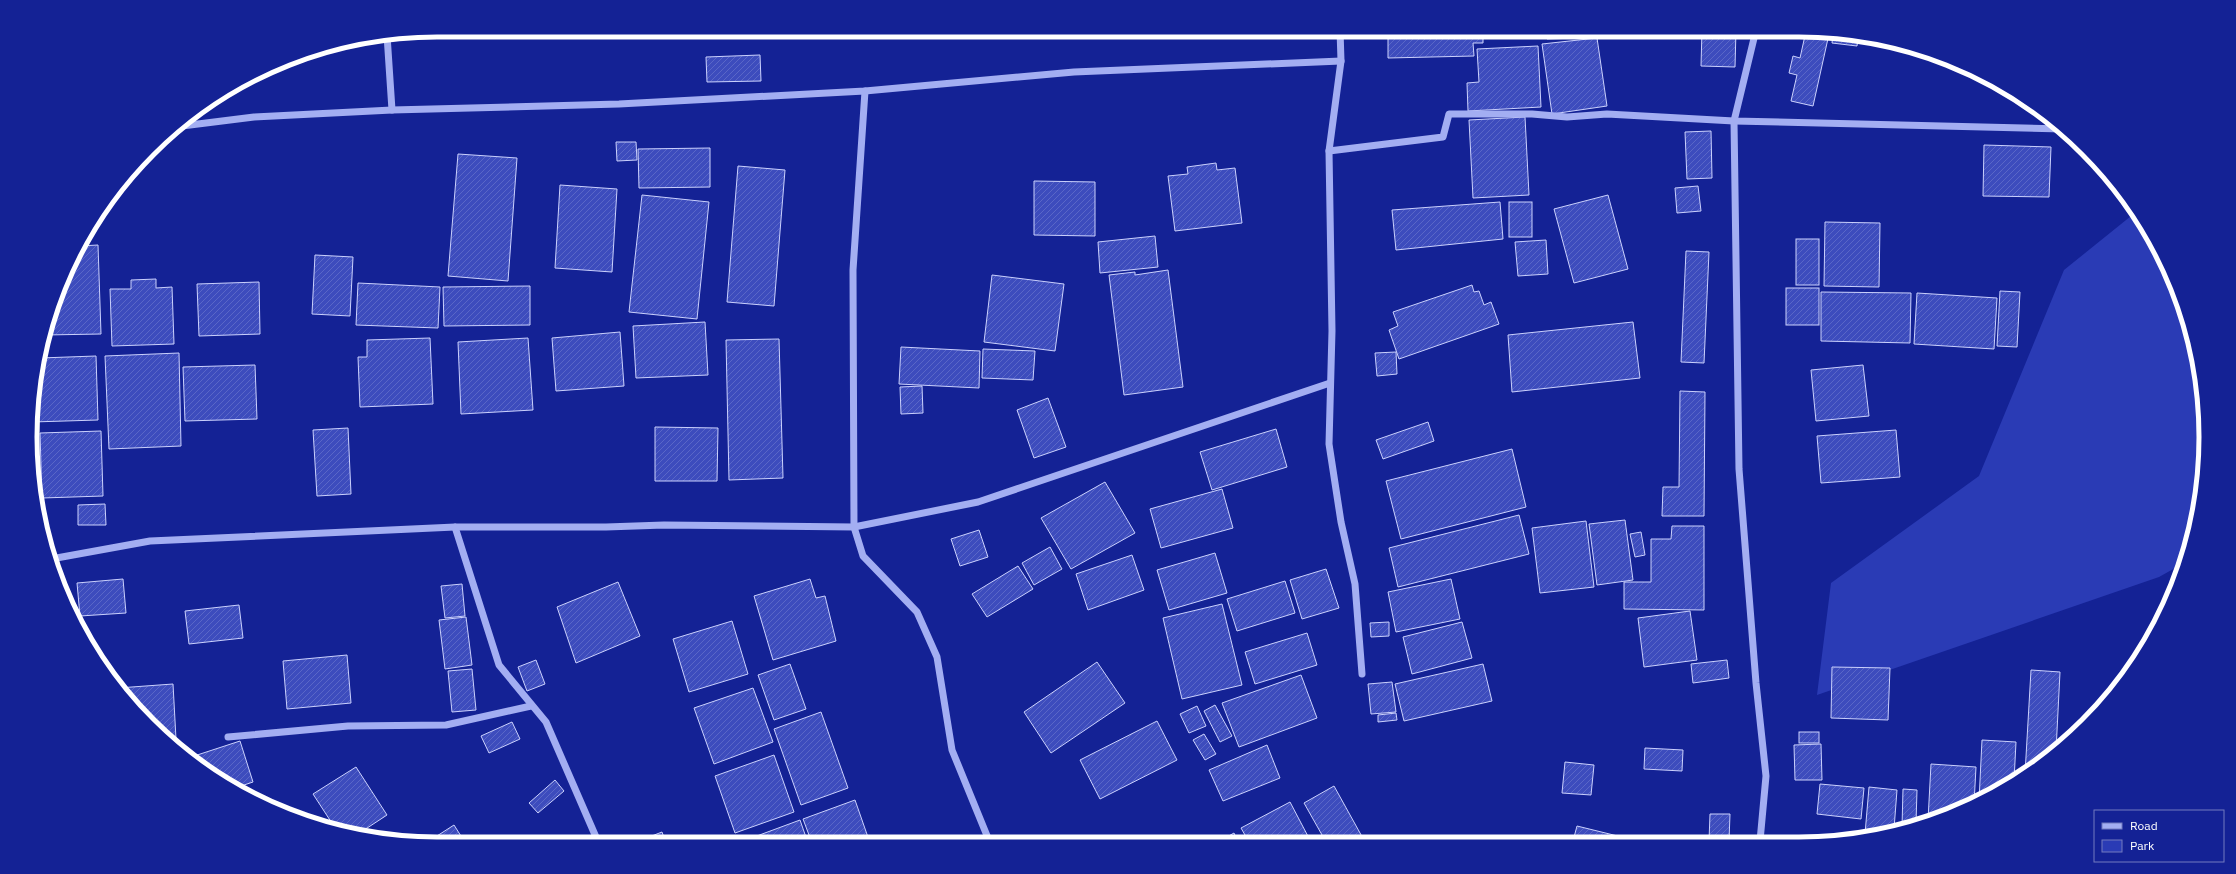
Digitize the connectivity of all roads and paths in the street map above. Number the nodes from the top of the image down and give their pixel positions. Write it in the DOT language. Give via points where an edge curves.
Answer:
graph roads {
  1 [pos="1340,37"];
  2 [pos="1754,37"];
  3 [pos="387,40"];
  4 [pos="1341,61"];
  5 [pos="865,91"];
  6 [pos="392,110"];
  7 [pos="1734,121"];
  8 [pos="186,125"];
  9 [pos="2054,129"];
  10 [pos="1328,151"];
  11 [pos="1330,383"];
  12 [pos="455,527"];
  13 [pos="854,527"];
  14 [pos="56,558"];
  15 [pos="1362,674"];
  16 [pos="531,706"];
  17 [pos="228,737"];
  18 [pos="596,837"];
  19 [pos="988,837"];
  20 [pos="1760,837"];
  1 -- 4 [label="street"];
  2 -- 7 [label="street"];
  3 -- 6 [label="street"];
  4 -- 5 [label="street" via="1074,72"];
  4 -- 10 [label="street"];
  5 -- 6 [label="street" via="619,104"];
  5 -- 13 [label="street" via="853,270"];
  6 -- 8 [label="street" via="254,117"];
  7 -- 9 [label="street"];
  7 -- 10 [label="street" via="1607,114 1567,117 1532,114 1449,114 1443,137"];
  7 -- 20 [label="street" via="1739,469 1766,776"];
  10 -- 11 [label="street" via="1332,331"];
  11 -- 13 [label="street" via="978,502"];
  11 -- 15 [label="street" via="1329,444 1354,584"];
  12 -- 13 [label="street"];
  12 -- 14 [label="street" via="150,541"];
  12 -- 16 [label="street" via="499,665"];
  13 -- 19 [label="street" via="863,556 917,612 937,657 952,750"];
  16 -- 17 [label="street" via="446,725 348,726"];
  16 -- 18 [label="street" via="546,722"];
}
